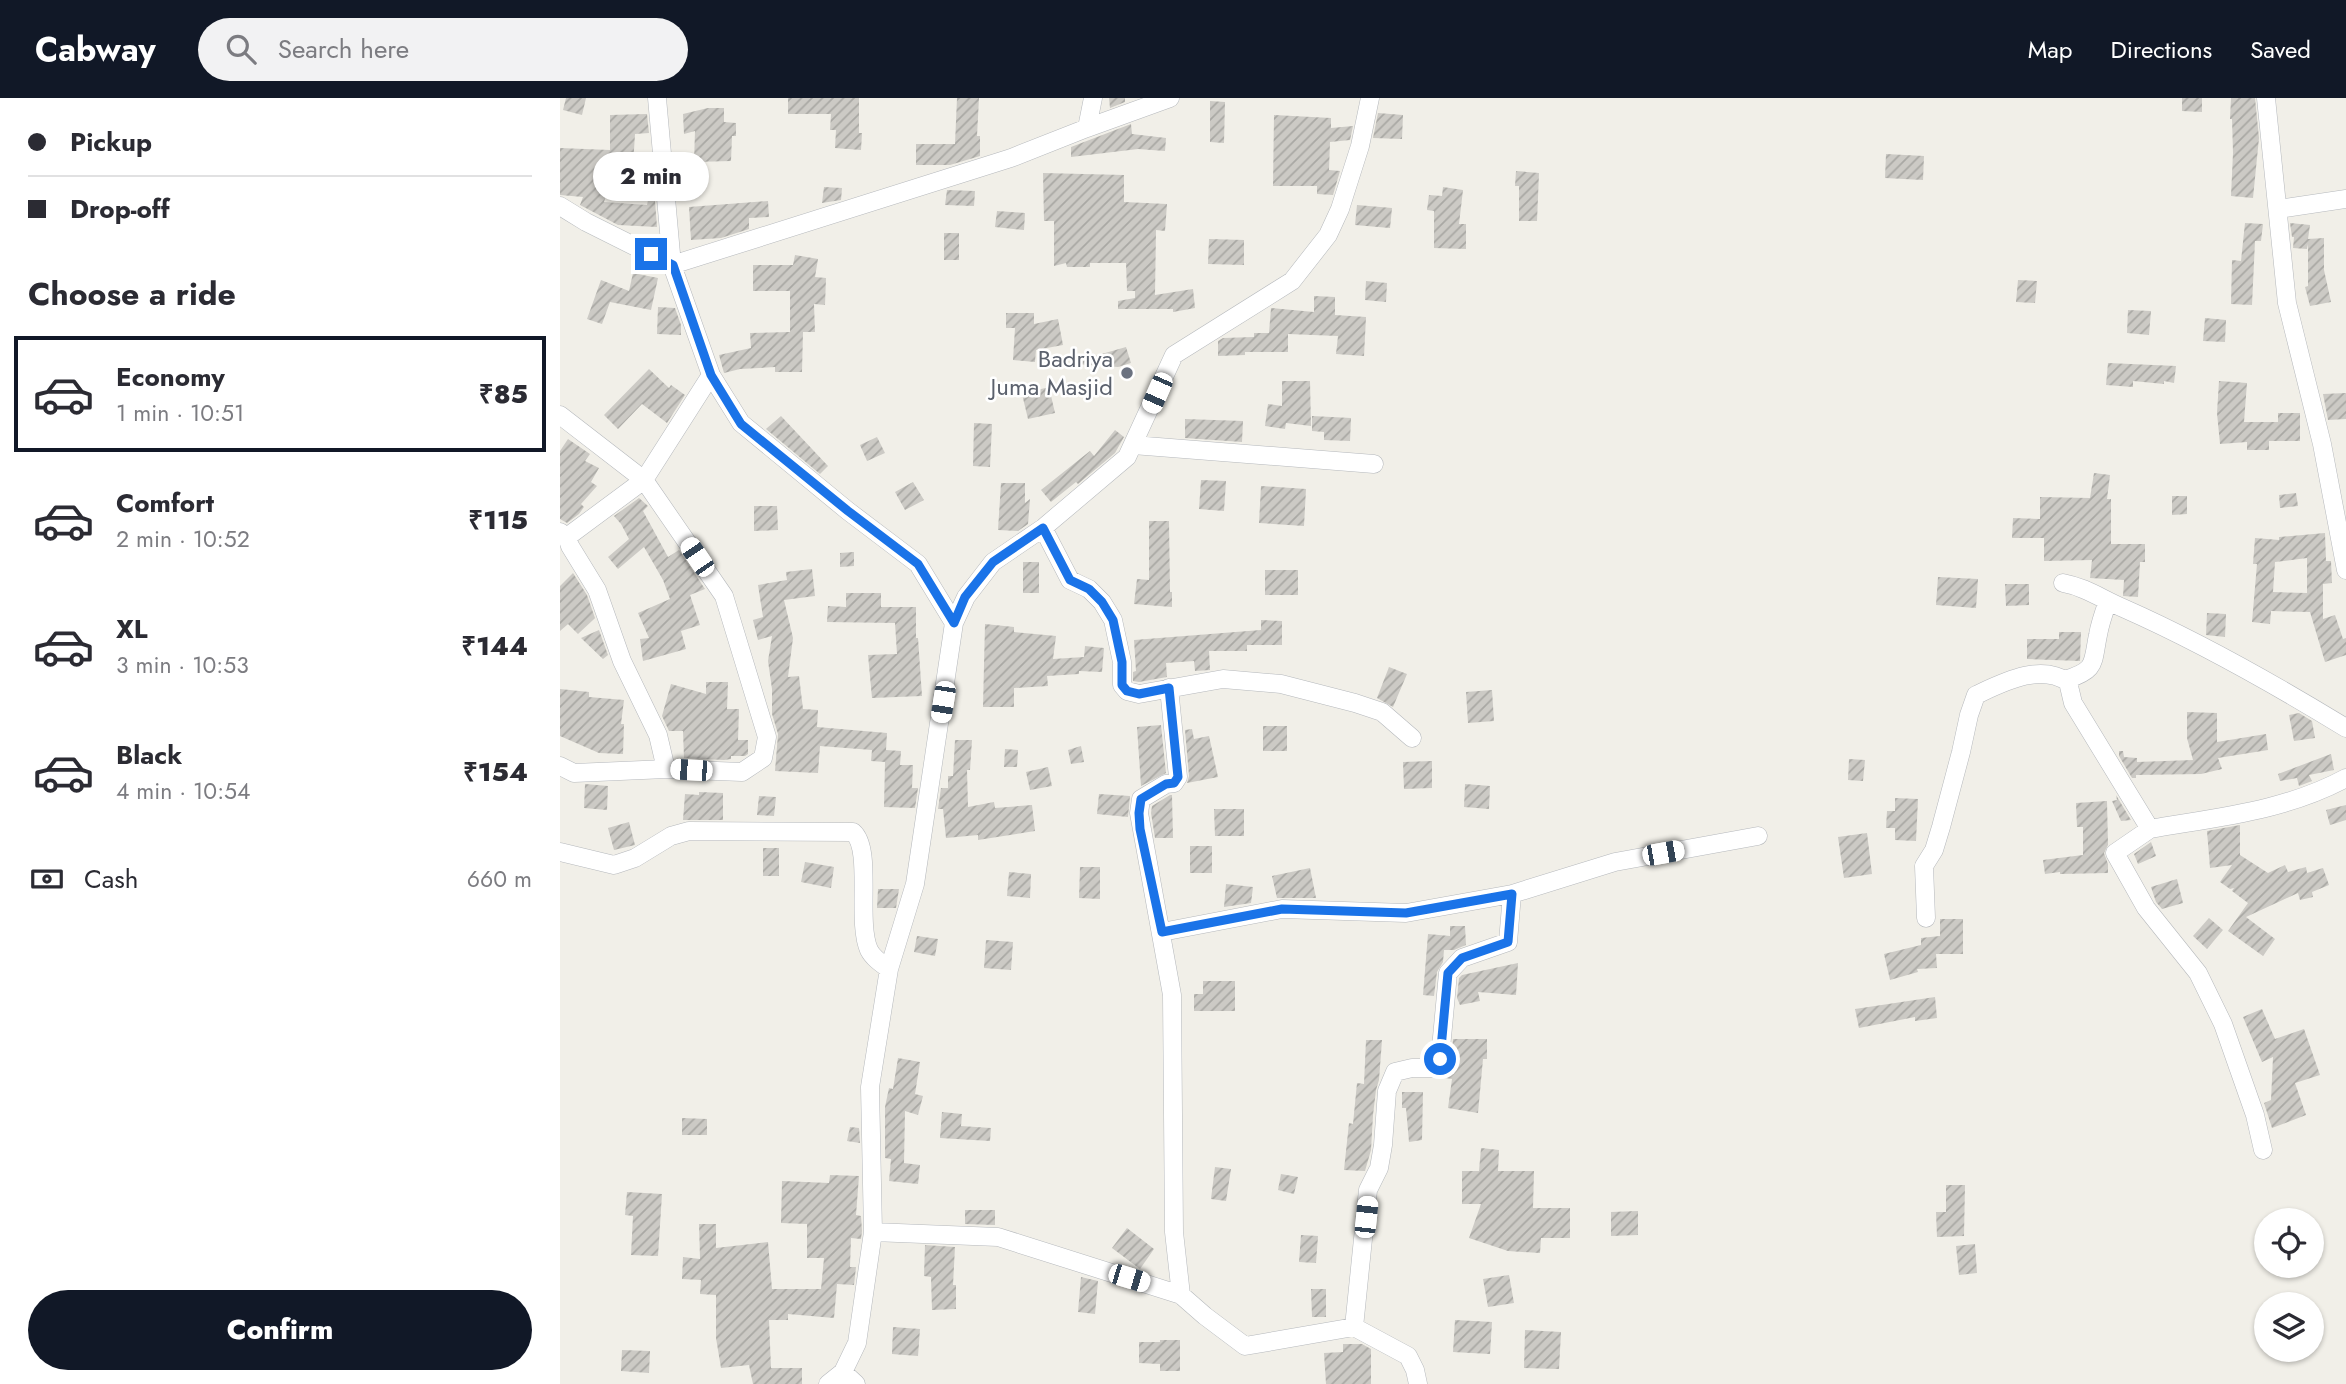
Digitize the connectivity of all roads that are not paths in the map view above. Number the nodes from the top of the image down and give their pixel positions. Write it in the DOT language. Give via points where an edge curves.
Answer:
graph roads {
  1 [pos="657,98"];
  2 [pos="1093,98"];
  3 [pos="1170,98"];
  4 [pos="1370,98"];
  5 [pos="2266,98"];
  6 [pos="1087,128"];
  7 [pos="2346,200"];
  8 [pos="560,206"];
  9 [pos="2279,209"];
  10 [pos="673,265"];
  11 [pos="711,375"];
  12 [pos="560,415"];
  13 [pos="1133,445"];
  14 [pos="1374,464"];
  15 [pos="644,480"];
  16 [pos="1043,528"];
  17 [pos="564,534"];
  18 [pos="2346,570"];
  19 [pos="2063,583"];
  20 [pos="2108,601"];
  21 [pos="954,623"];
  22 [pos="2065,680"];
  23 [pos="1169,688"];
  24 [pos="2346,729"];
  25 [pos="1412,738"];
  26 [pos="560,766"];
  27 [pos="666,769"];
  28 [pos="2346,778"];
  29 [pos="2150,829"];
  30 [pos="1758,836"];
  31 [pos="560,852"];
  32 [pos="1512,894"];
  33 [pos="1926,918"];
  34 [pos="1162,932"];
  35 [pos="889,969"];
  36 [pos="2263,1150"];
  37 [pos="873,1232"];
  38 [pos="1181,1295"];
  39 [pos="1354,1327"];
  40 [pos="849,1378"];
  41 [pos="828,1384"];
  42 [pos="1418,1384"];
  1 -- 10 [label="street"];
  2 -- 6 [label="street"];
  3 -- 6 [label="street"];
  4 -- 13 [label="street" via="1360,146 1328,235 1292,281 1174,355"];
  5 -- 9 [label="street"];
  6 -- 10 [label="street" via="1011,158"];
  7 -- 9 [label="street"];
  8 -- 10 [label="street"];
  9 -- 18 [label="street" via="2287,303 2322,444"];
  10 -- 11 [label="street"];
  11 -- 15 [label="street"];
  11 -- 21 [label="street" via="741,424 918,564"];
  12 -- 15 [label="street"];
  13 -- 14 [label="street"];
  13 -- 16 [label="street" via="1127,457"];
  15 -- 17 [label="street"];
  15 -- 27 [label="street" via="724,596 767,737 763,758 742,772"];
  16 -- 21 [label="street" via="993,562 965,597"];
  16 -- 23 [label="street" via="1070,580 1089,589 1113,620 1122,685 1139,694"];
  17 -- 27 [label="street" via="597,590 622,661 658,735"];
  19 -- 20 [label="street"];
  20 -- 22 [label="street" via="2094,662 2088,671"];
  20 -- 24 [label="street" via="2168,628"];
  21 -- 35 [label="street" via="915,884"];
  22 -- 29 [label="street" via="2073,703"];
  22 -- 33 [label="street" via="2056,674 2031,675 1976,695 1934,850 1924,866"];
  23 -- 25 [label="street" via="1223,679 1281,684 1382,712"];
  23 -- 34 [label="street" via="1178,777 1141,799 1139,813"];
  26 -- 27 [label="street" via="574,773"];
  28 -- 29 [label="street" via="2278,807"];
  29 -- 36 [label="street" via="2115,853 2146,908 2198,972 2223,1024"];
  30 -- 32 [label="street" via="1615,862"];
  31 -- 35 [label="street" via="614,865 689,831 853,832 863,849 866,940 870,953"];
  32 -- 34 [label="street" via="1406,913 1282,909"];
  32 -- 39 [label="street" via="1508,942 1462,958 1448,973 1440,1059 1434,1068 1395,1072 1387,1091 1379,1168 1368,1190"];
  34 -- 38 [label="street" via="1172,995 1174,1231"];
  35 -- 37 [label="street" via="870,1087"];
  37 -- 38 [label="street" via="998,1237"];
  37 -- 40 [label="street"];
  38 -- 39 [label="street" via="1245,1346"];
  39 -- 42 [label="street" via="1408,1356"];
  40 -- 41 [label="street"];
}
